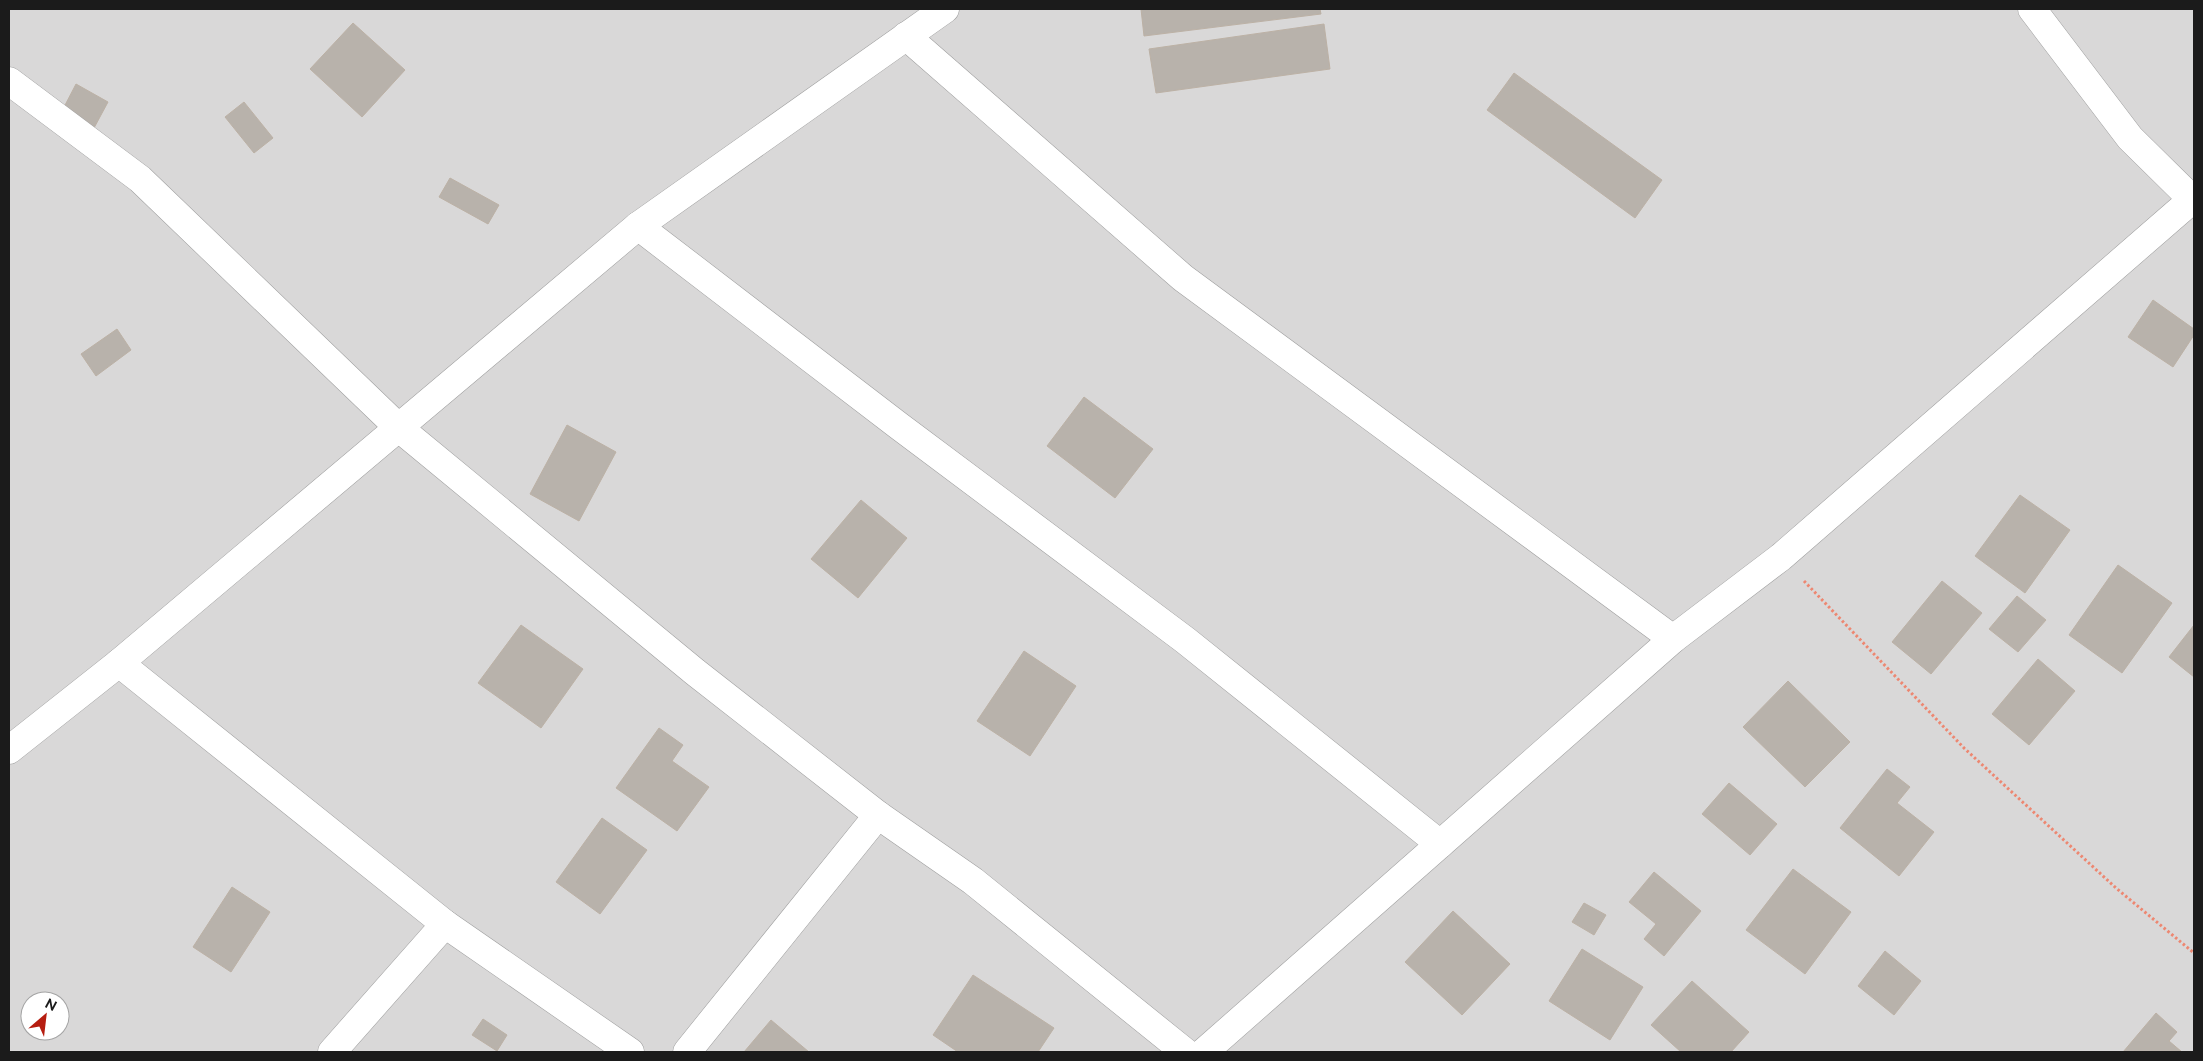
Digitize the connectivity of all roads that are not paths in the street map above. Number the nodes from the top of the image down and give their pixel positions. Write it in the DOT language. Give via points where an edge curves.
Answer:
graph roads {
  1 [pos="945,9"];
  2 [pos="2032,9"];
  3 [pos="906,36"];
  4 [pos="9,82"];
  5 [pos="2194,199"];
  6 [pos="638,226"];
  7 [pos="399,428"];
  8 [pos="1673,639"];
  9 [pos="120,663"];
  10 [pos="9,750"];
  11 [pos="878,815"];
  12 [pos="1440,844"];
  13 [pos="445,924"];
  14 [pos="332,1052"];
  15 [pos="630,1052"];
  16 [pos="687,1052"];
  17 [pos="1185,1052"];
  18 [pos="1204,1052"];
  1 -- 3 [label="street"];
  2 -- 5 [label="street" via="2130,138"];
  3 -- 6 [label="street"];
  3 -- 8 [label="street" via="1183,278"];
  4 -- 7 [label="street" via="140,179"];
  5 -- 8 [label="street" via="1781,557"];
  6 -- 7 [label="street"];
  6 -- 12 [label="street" via="1186,640"];
  7 -- 9 [label="street"];
  7 -- 11 [label="street" via="695,672"];
  8 -- 12 [label="street"];
  9 -- 10 [label="street"];
  9 -- 13 [label="street"];
  11 -- 16 [label="street"];
  11 -- 17 [label="street" via="973,881"];
  12 -- 18 [label="street"];
  13 -- 14 [label="street"];
  13 -- 15 [label="street"];
}
